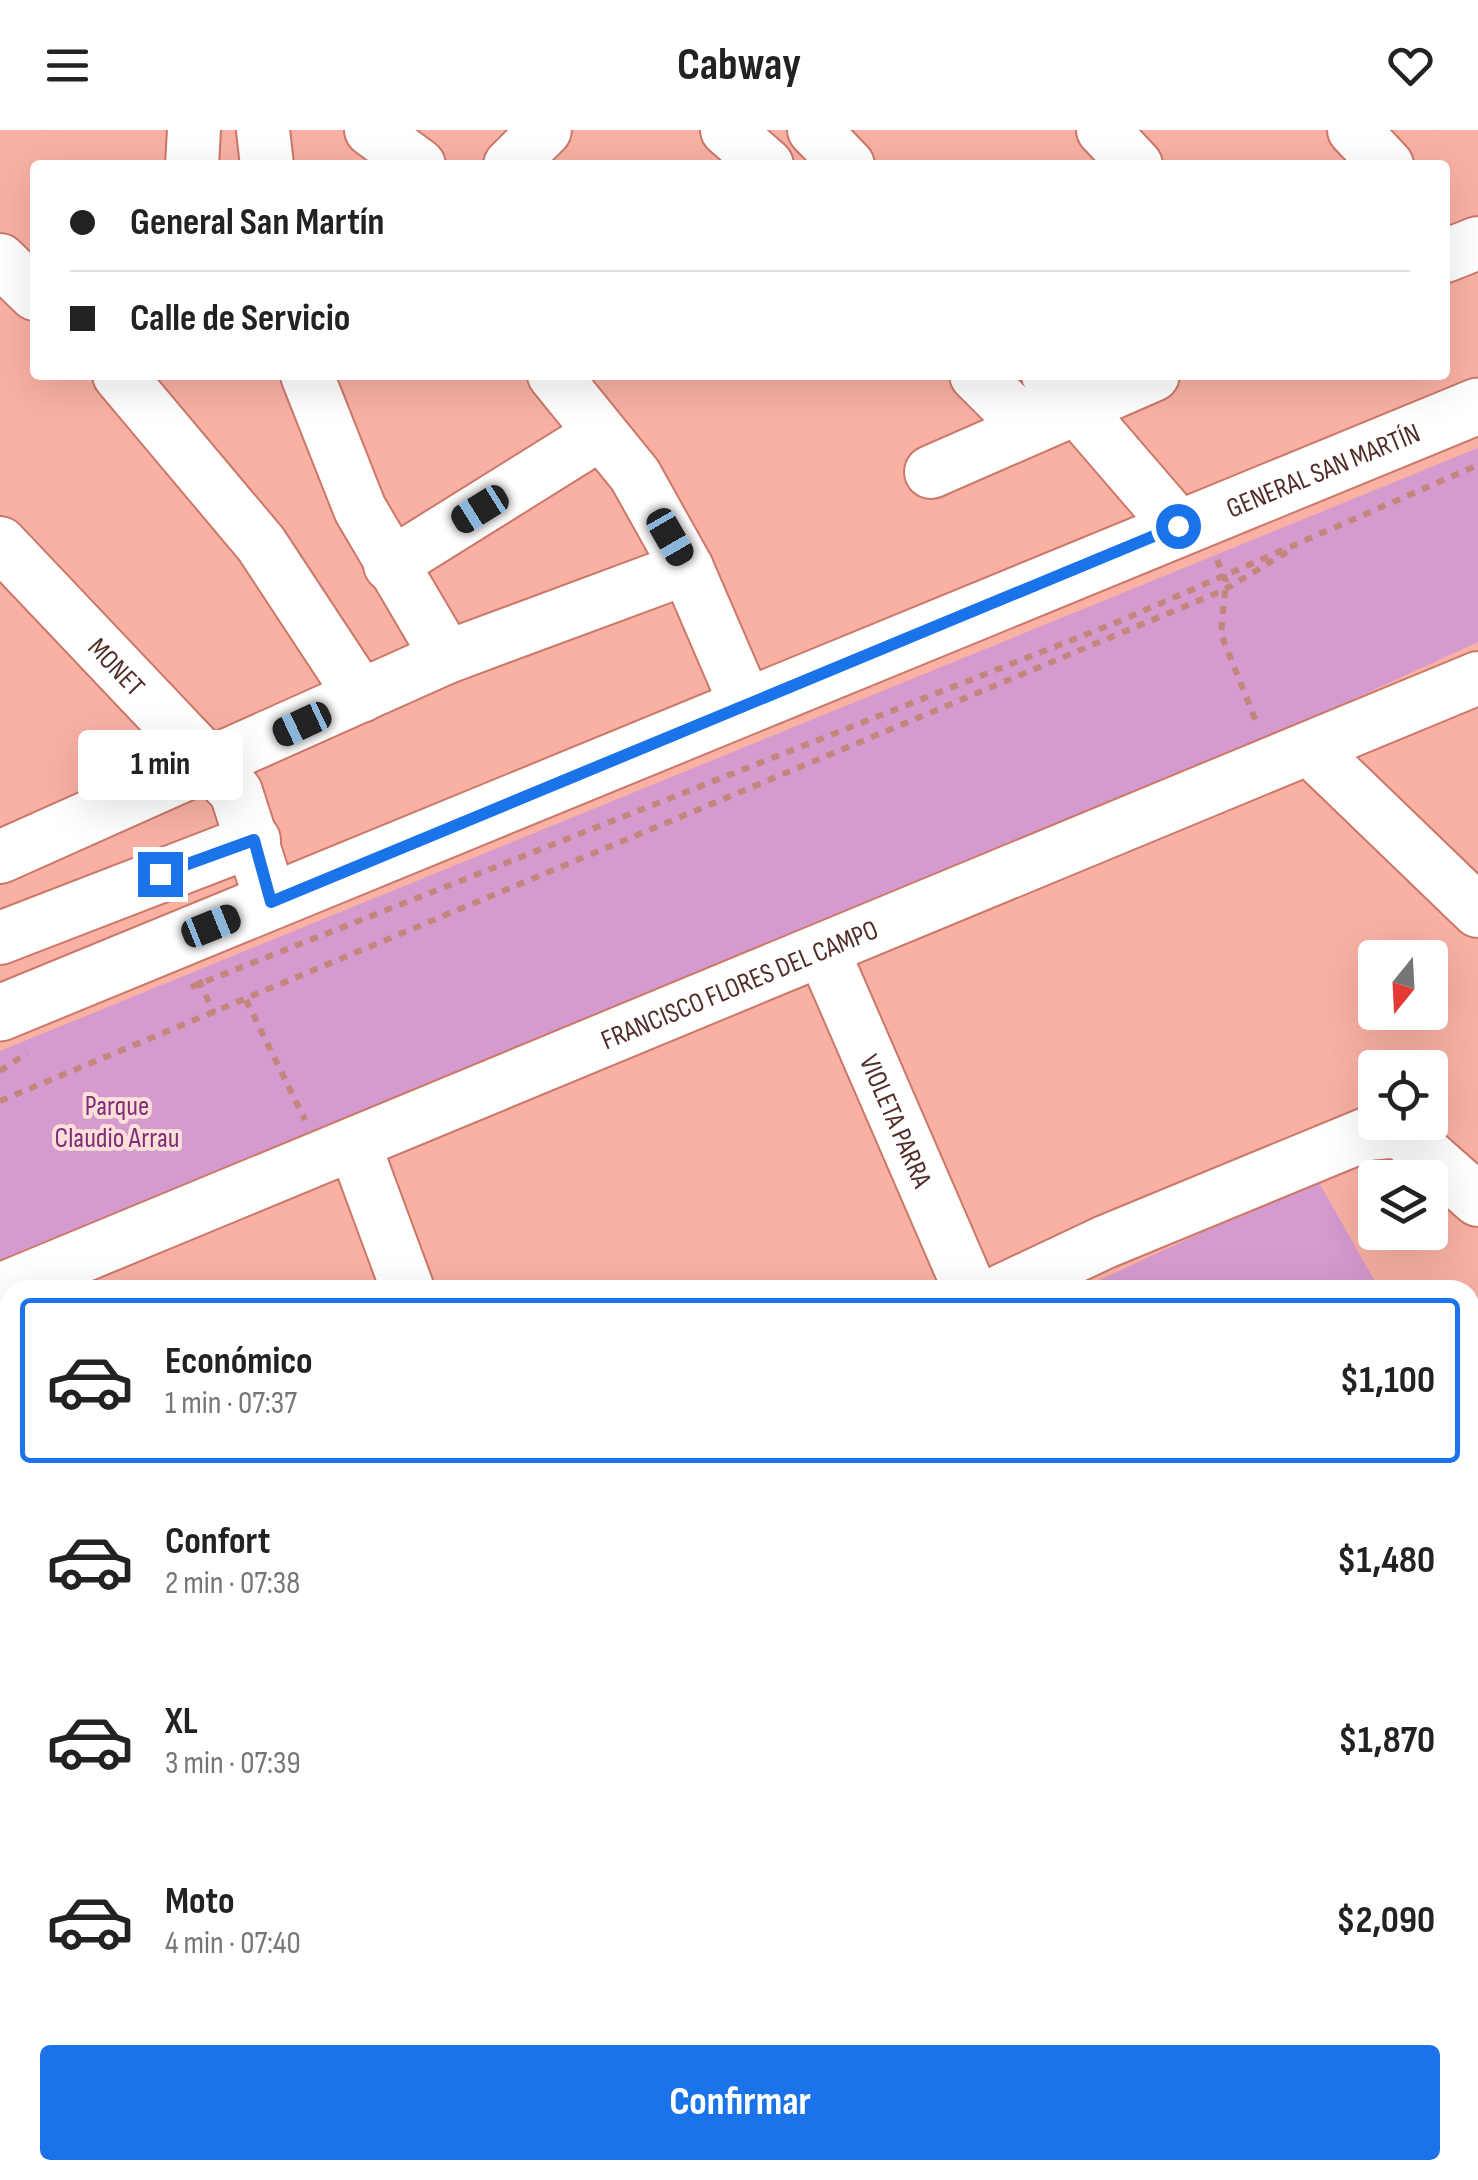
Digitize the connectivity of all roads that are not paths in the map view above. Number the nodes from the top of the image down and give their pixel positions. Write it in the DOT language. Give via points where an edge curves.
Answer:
graph roads {
  1 [pos="194,130"];
  2 [pos="263,130"];
  3 [pos="371,130"];
  4 [pos="545,130"];
  5 [pos="727,130"];
  6 [pos="814,130"];
  7 [pos="1103,130"];
  8 [pos="1354,130"];
  9 [pos="192,160"];
  10 [pos="266,160"];
  11 [pos="412,160"];
  12 [pos="515,160"];
  13 [pos="762,160"];
  14 [pos="843,160"];
  15 [pos="1131,160"];
  16 [pos="1382,160"];
  17 [pos="0,260"];
  18 [pos="30,289"];
  19 [pos="132,380"];
  20 [pos="309,380"];
  21 [pos="558,380"];
  22 [pos="981,380"];
  23 [pos="1123,380"];
  24 [pos="1063,390"];
  25 [pos="1478,406"];
  26 [pos="1028,427"];
  27 [pos="600,434"];
  28 [pos="931,472"];
  29 [pos="1189,522"];
  30 [pos="0,543"];
  31 [pos="390,565"];
  32 [pos="688,568"];
  33 [pos="447,657"];
  34 [pos="1478,678"];
  35 [pos="362,696"];
  36 [pos="746,705"];
  37 [pos="1292,757"];
  38 [pos="212,766"];
  39 [pos="254,840"];
  40 [pos="8,843"];
  41 [pos="271,902"];
  42 [pos="1478,911"];
  43 [pos="0,938"];
  44 [pos="823,951"];
  45 [pos="17,1031"];
  46 [pos="338,1150"];
  47 [pos="1478,1200"];
  48 [pos="22,1280"];
  49 [pos="403,1280"];
  50 [pos="966,1280"];
  51 [pos="1024,1280"];
  1 -- 9 [label="street"];
  2 -- 10 [label="street"];
  3 -- 11 [label="street"];
  4 -- 12 [label="street"];
  5 -- 13 [label="street"];
  6 -- 14 [label="street"];
  7 -- 15 [label="street"];
  8 -- 16 [label="street"];
  17 -- 18 [label="street"];
  19 -- 35 [label="street" via="261,544"];
  20 -- 31 [label="street" via="334,450"];
  21 -- 27 [label="street"];
  22 -- 26 [label="street"];
  23 -- 24 [label="street"];
  24 -- 26 [label="street"];
  24 -- 29 [label="street"];
  25 -- 29 [label="main road, GENERAL SAN MARTÍN"];
  26 -- 28 [label="street"];
  27 -- 31 [label="street"];
  27 -- 32 [label="street" via="635,475"];
  29 -- 36 [label="main road, GENERAL SAN MARTÍN"];
  30 -- 38 [label="street, MONET"];
  31 -- 33 [label="street"];
  32 -- 33 [label="street"];
  32 -- 36 [label="street"];
  33 -- 35 [label="street"];
  34 -- 37 [label="street, FRANCISCO FLORES DEL CAMPO"];
  35 -- 38 [label="street"];
  36 -- 41 [label="main road, GENERAL SAN MARTÍN"];
  37 -- 42 [label="street"];
  37 -- 44 [label="street, FRANCISCO FLORES DEL CAMPO"];
  38 -- 39 [label="street, MONET" via="236,792"];
  38 -- 40 [label="street"];
  39 -- 41 [label="street, MONET"];
  39 -- 43 [label="street"];
  41 -- 45 [label="main road, GENERAL SAN MARTÍN"];
  44 -- 46 [label="street, FRANCISCO FLORES DEL CAMPO"];
  44 -- 50 [label="street, VIOLETA PARRA"];
  46 -- 48 [label="street, FRANCISCO FLORES DEL CAMPO"];
  46 -- 49 [label="street"];
  47 -- 51 [label="street" via="1400,1131 1367,1134"];
}
